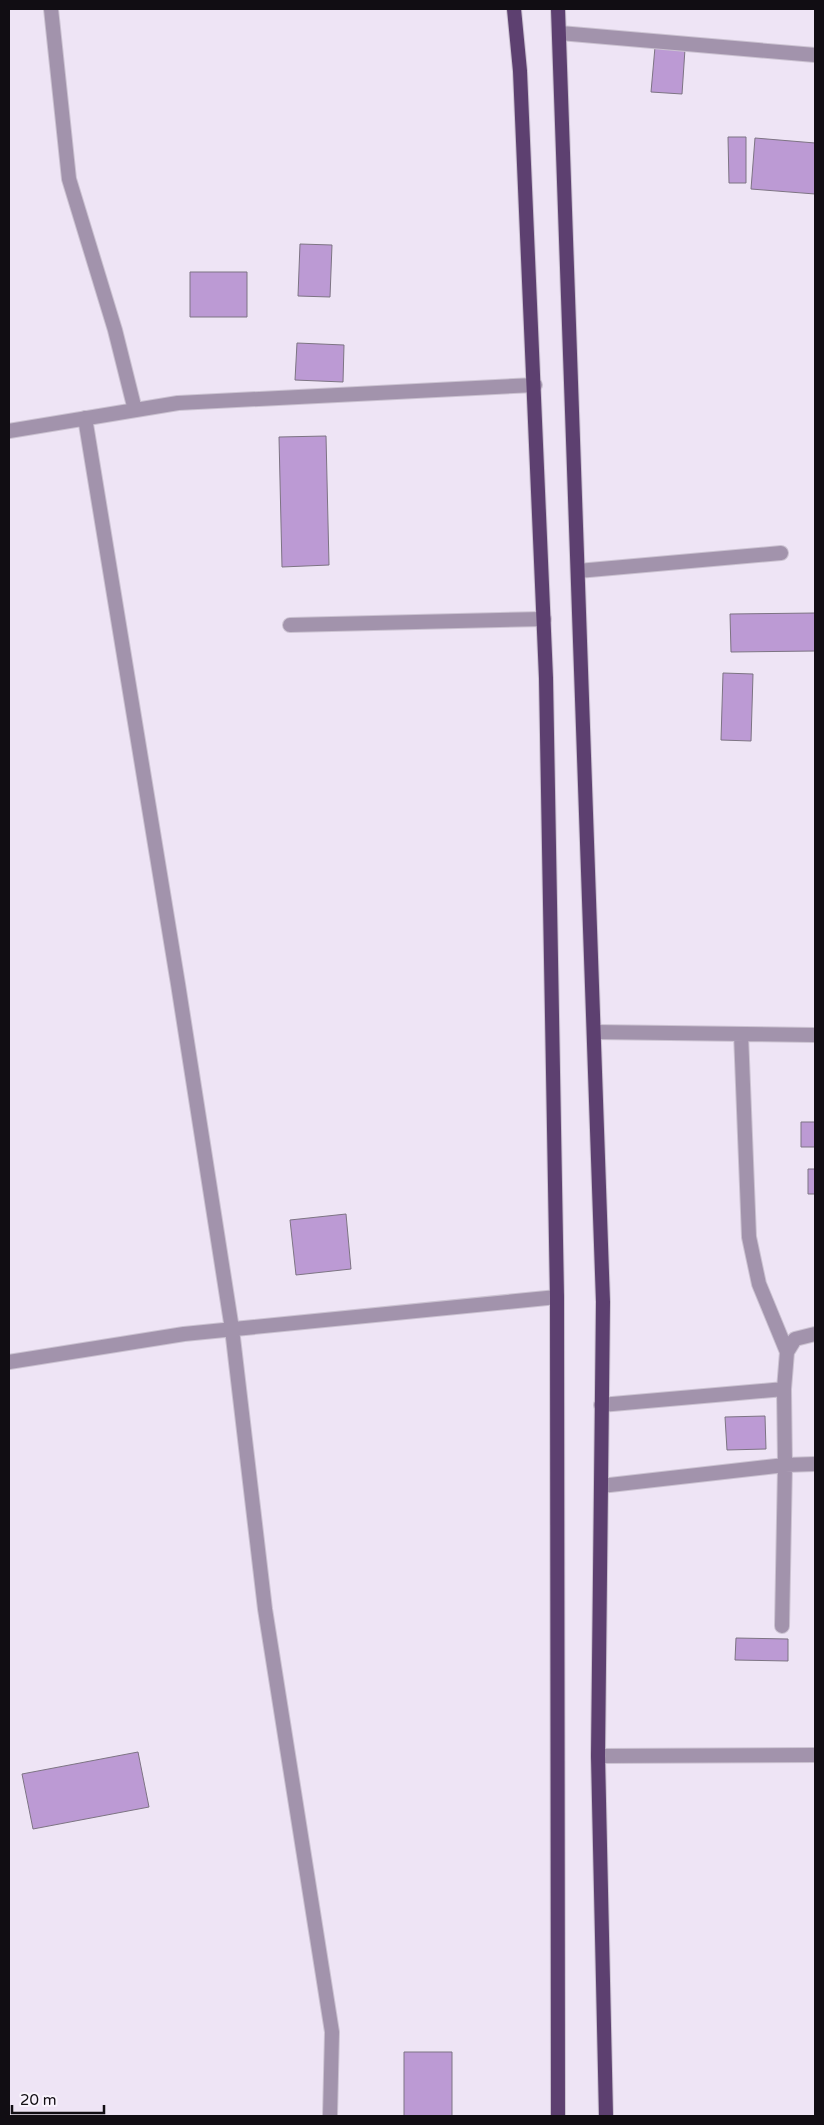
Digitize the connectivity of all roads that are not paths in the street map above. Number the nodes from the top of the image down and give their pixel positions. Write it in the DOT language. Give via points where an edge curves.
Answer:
graph roads {
  1 [pos="51,9"];
  2 [pos="514,9"];
  3 [pos="558,9"];
  4 [pos="560,33"];
  5 [pos="815,54"];
  6 [pos="535,384"];
  7 [pos="135,410"];
  8 [pos="85,418"];
  9 [pos="9,431"];
  10 [pos="781,553"];
  11 [pos="578,571"];
  12 [pos="544,619"];
  13 [pos="290,625"];
  14 [pos="594,1032"];
  15 [pos="741,1034"];
  16 [pos="815,1035"];
  17 [pos="557,1297"];
  18 [pos="232,1330"];
  19 [pos="815,1334"];
  20 [pos="787,1352"];
  21 [pos="9,1362"];
  22 [pos="784,1389"];
  23 [pos="601,1405"];
  24 [pos="815,1464"];
  25 [pos="785,1465"];
  26 [pos="600,1486"];
  27 [pos="782,1626"];
  28 [pos="815,1755"];
  29 [pos="598,1756"];
  30 [pos="330,2116"];
  31 [pos="558,2116"];
  32 [pos="606,2116"];
  1 -- 7 [label="street" via="69,179 115,330"];
  2 -- 6 [label="highway" via="520,71"];
  3 -- 4 [label="highway"];
  4 -- 5 [label="street"];
  4 -- 11 [label="highway"];
  6 -- 7 [label="street" via="178,403"];
  6 -- 12 [label="highway"];
  7 -- 8 [label="street"];
  8 -- 9 [label="street"];
  8 -- 18 [label="street"];
  10 -- 11 [label="street"];
  11 -- 14 [label="highway"];
  12 -- 13 [label="street"];
  12 -- 17 [label="highway"];
  14 -- 15 [label="street"];
  14 -- 23 [label="highway" via="603,1302"];
  15 -- 16 [label="street"];
  15 -- 20 [label="street" via="749,1237 758,1284"];
  17 -- 18 [label="street"];
  17 -- 31 [label="highway"];
  18 -- 21 [label="street" via="184,1334"];
  18 -- 30 [label="street" via="265,1609 332,2032"];
  19 -- 20 [label="street" via="795,1339"];
  20 -- 22 [label="street"];
  22 -- 23 [label="street"];
  22 -- 25 [label="street"];
  23 -- 26 [label="highway"];
  24 -- 25 [label="street"];
  25 -- 26 [label="street"];
  25 -- 27 [label="street"];
  26 -- 29 [label="highway"];
  28 -- 29 [label="street"];
  29 -- 32 [label="highway"];
}
